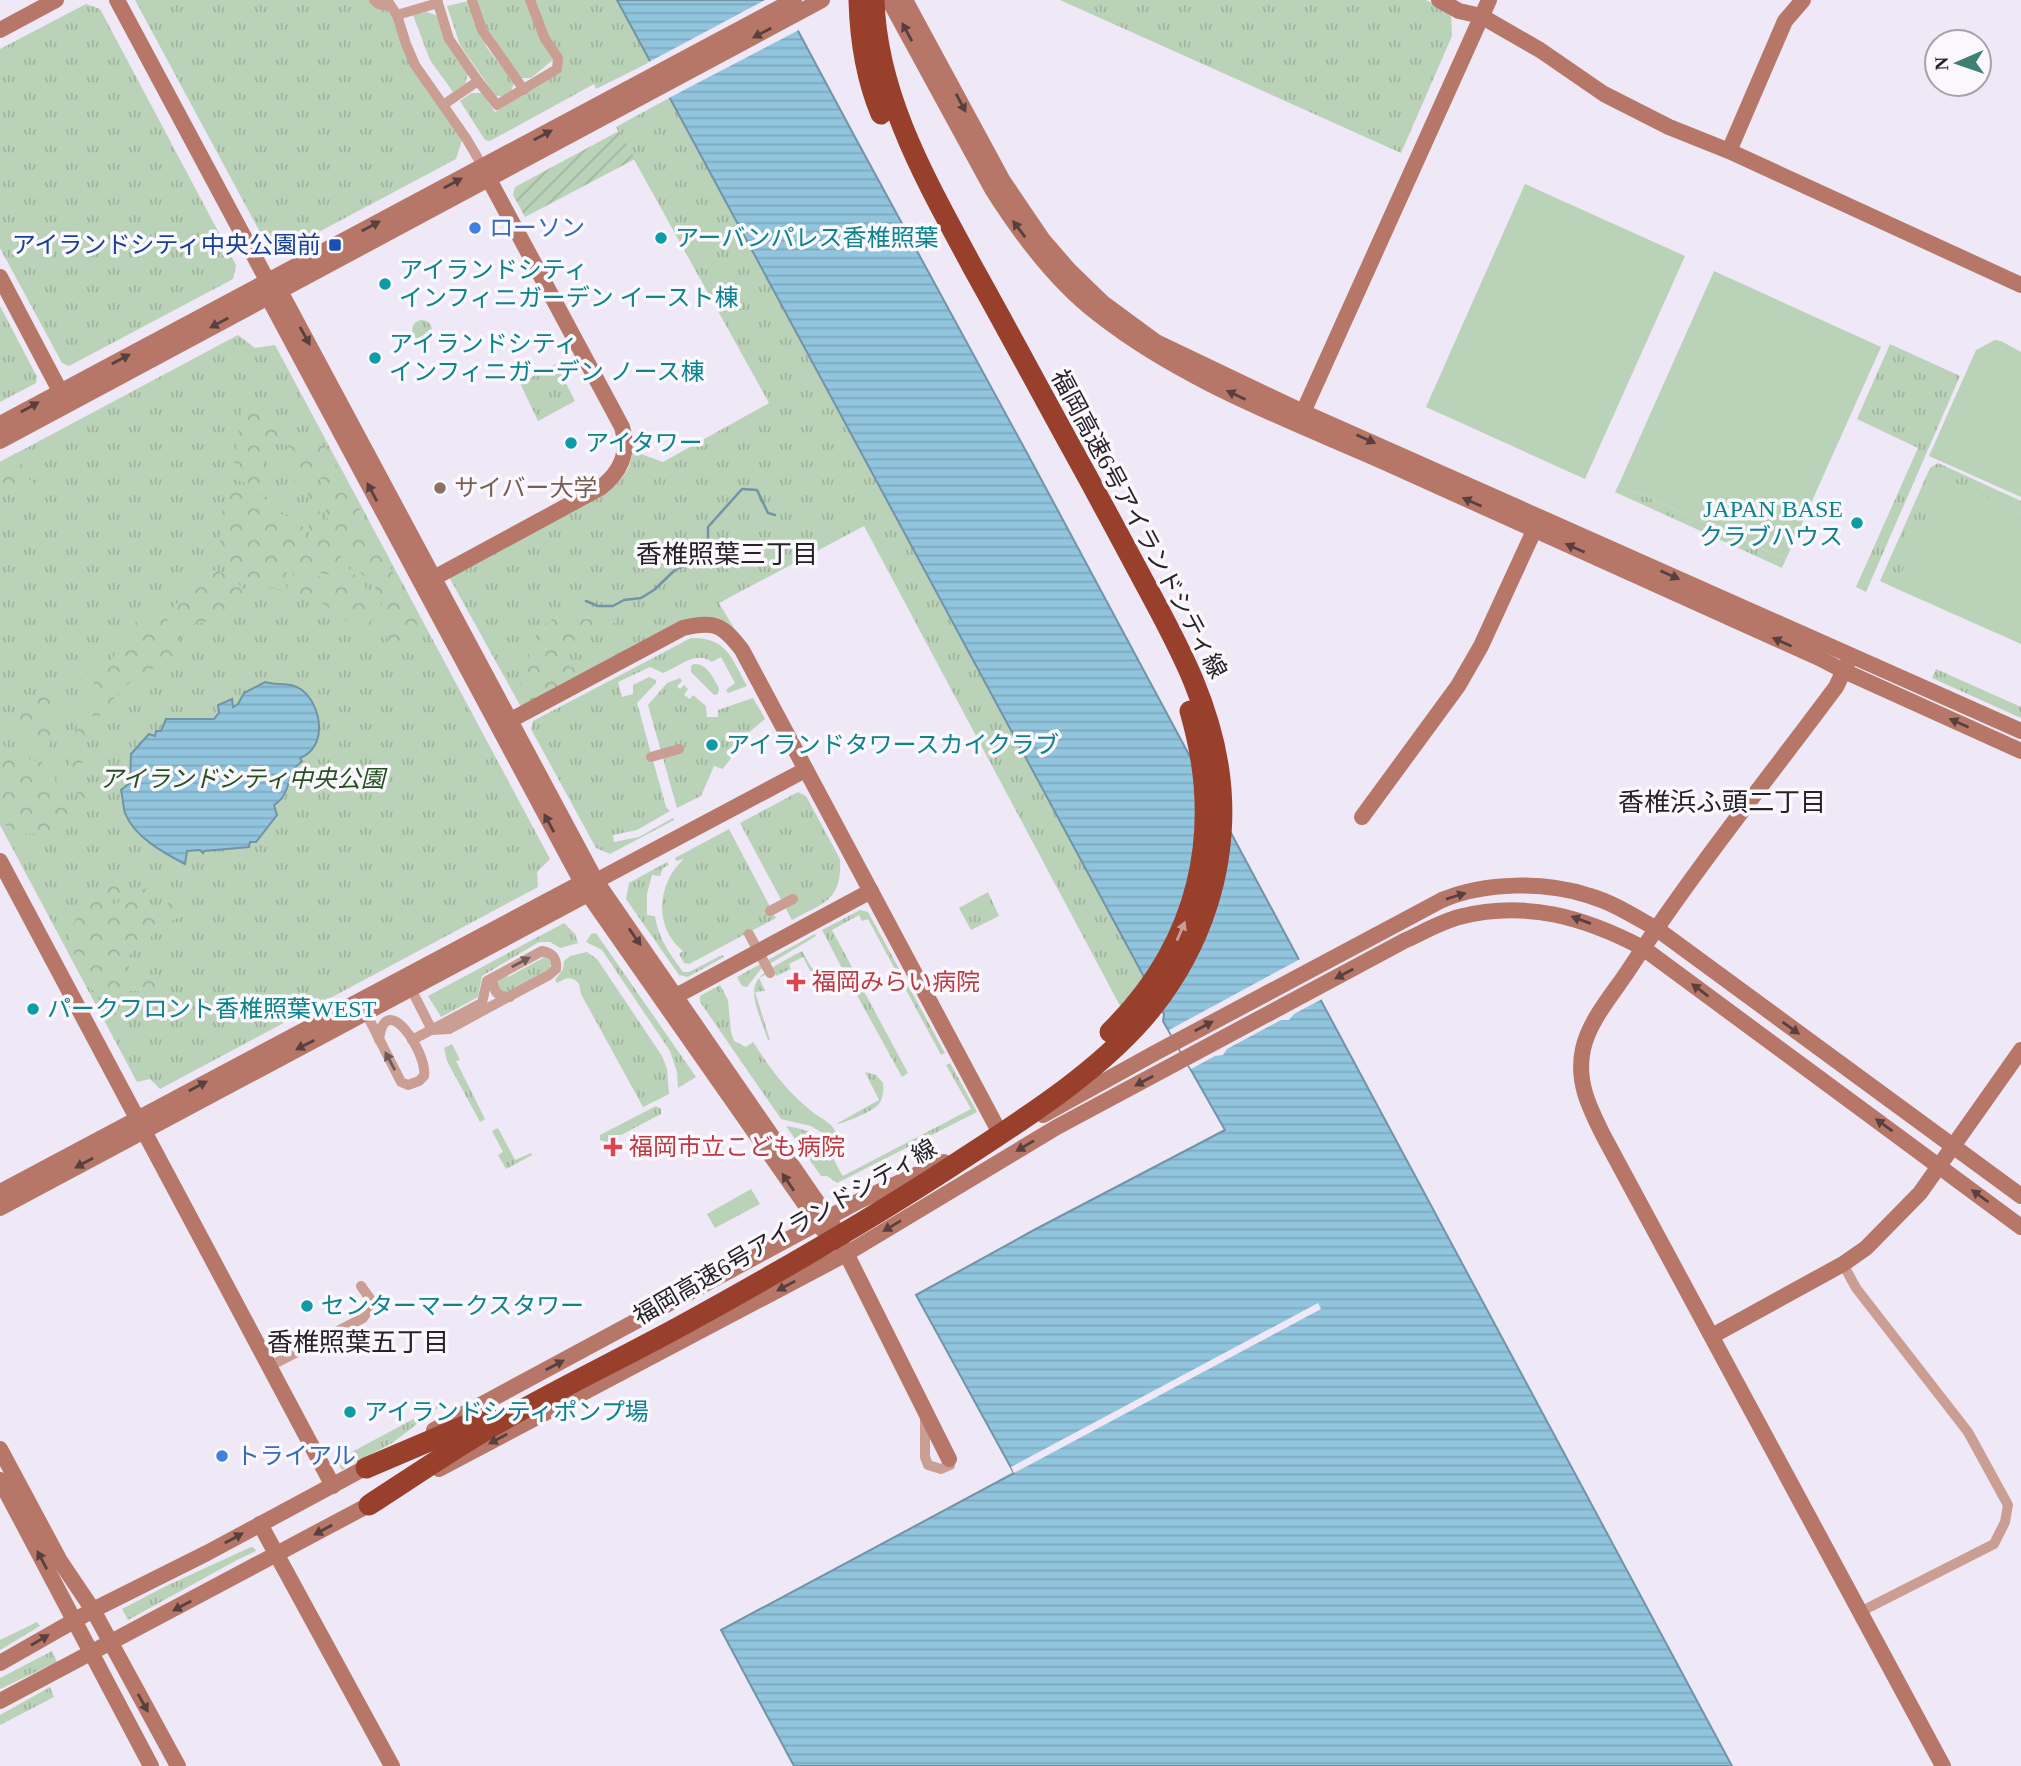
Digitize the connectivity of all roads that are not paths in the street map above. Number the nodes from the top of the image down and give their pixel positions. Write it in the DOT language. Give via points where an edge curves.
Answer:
graph roads {
  1 [pos="56,0"];
  2 [pos="117,0"];
  3 [pos="374,0"];
  4 [pos="472,0"];
  5 [pos="530,0"];
  6 [pos="794,0"];
  7 [pos="822,0"];
  8 [pos="859,0"];
  9 [pos="874,0"];
  10 [pos="890,0"];
  11 [pos="905,0"];
  12 [pos="1440,0"];
  13 [pos="1489,0"];
  14 [pos="1803,0"];
  15 [pos="438,2"];
  16 [pos="388,3"];
  17 [pos="397,15"];
  18 [pos="1480,16"];
  19 [pos="0,30"];
  20 [pos="478,81"];
  21 [pos="524,90"];
  22 [pos="639,91"];
  23 [pos="443,105"];
  24 [pos="1729,152"];
  25 [pos="486,173"];
  26 [pos="0,277"];
  27 [pos="2021,285"];
  28 [pos="271,289"];
  29 [pos="61,391"];
  30 [pos="1300,418"];
  31 [pos="0,424"];
  32 [pos="0,441"];
  33 [pos="1537,523"];
  34 [pos="432,579"];
  35 [pos="1850,655"];
  36 [pos="1844,671"];
  37 [pos="509,721"];
  38 [pos="2021,731"];
  39 [pos="679,749"];
  40 [pos="2021,751"];
  41 [pos="651,757"];
  42 [pos="805,769"];
  43 [pos="1362,817"];
  44 [pos="0,861"];
  45 [pos="588,886"];
  46 [pos="871,891"];
  47 [pos="793,899"];
  48 [pos="770,911"];
  49 [pos="1657,929"];
  50 [pos="749,934"];
  51 [pos="1643,948"];
  52 [pos="770,973"];
  53 [pos="491,979"];
  54 [pos="407,982"];
  55 [pos="676,996"];
  56 [pos="510,997"];
  57 [pos="366,1013"];
  58 [pos="432,1030"];
  59 [pos="379,1040"];
  60 [pos="412,1040"];
  61 [pos="2021,1049"];
  62 [pos="141,1124"];
  63 [pos="1001,1135"];
  64 [pos="1953,1144"];
  65 [pos="1939,1165"];
  66 [pos="0,1192"];
  67 [pos="2021,1196"];
  68 [pos="0,1208"];
  69 [pos="823,1221"];
  70 [pos="2021,1227"];
  71 [pos="846,1254"];
  72 [pos="1843,1264"];
  73 [pos="363,1318"];
  74 [pos="1712,1336"];
  75 [pos="624,1350"];
  76 [pos="270,1366"];
  77 [pos="480,1427"];
  78 [pos="0,1449"];
  79 [pos="949,1459"];
  80 [pos="366,1468"];
  81 [pos="0,1480"];
  82 [pos="333,1486"];
  83 [pos="369,1505"];
  84 [pos="260,1524"];
  85 [pos="278,1555"];
  86 [pos="93,1610"];
  87 [pos="1860,1612"];
  88 [pos="74,1621"];
  89 [pos="110,1643"];
  90 [pos="90,1653"];
  91 [pos="0,1663"];
  92 [pos="0,1701"];
  93 [pos="151,1766"];
  94 [pos="178,1766"];
  95 [pos="392,1766"];
  96 [pos="1943,1766"];
  1 -- 19 [label="street"];
  2 -- 28 [label="street"];
  3 -- 16 [label="street"];
  4 -- 21 [label="street" via="482,30"];
  5 -- 21 [label="street" via="559,63 551,74"];
  6 -- 22 [label="street"];
  7 -- 22 [label="street, one-way"];
  75 -- 8 [label="highway, 福岡高速6号アイランドシティ線, one-way" via="869,1204 968,1140 1095,1046 1121,1021 1164,964 1200,873 1206,790 1197,735 1177,676 893,142 868,73"];
  9 -- 75 [label="highway, 福岡高速6号アイランドシティ線" via="883,71 906,136 1170,629 1202,701 1221,790 1215,875 1200,925 1177,971 1149,1011 1103,1058 877,1215 784,1269"];
  30 -- 10 [label="street, one-way" via="1150,352 1095,312 1062,280 992,189"];
  11 -- 30 [label="street, one-way" via="1003,181 1069,270 1103,303 1156,342"];
  12 -- 18 [label="street"];
  13 -- 18 [label="street"];
  14 -- 24 [label="street" via="1785,21"];
  15 -- 17 [label="street"];
  15 -- 20 [label="street" via="449,39"];
  16 -- 17 [label="street"];
  17 -- 23 [label="street" via="415,65"];
  18 -- 24 [label="street" via="1604,94"];
  18 -- 30 [label="street"];
  20 -- 21 [label="street" via="497,105"];
  20 -- 23 [label="street"];
  22 -- 25 [label="street"];
  23 -- 25 [label="street"];
  24 -- 27 [label="street"];
  25 -- 28 [label="street"];
  25 -- 34 [label="street" via="622,427 625,454 600,488"];
  26 -- 29 [label="street"];
  29 -- 28 [label="street, one-way"];
  28 -- 32 [label="street, one-way"];
  28 -- 34 [label="street, one-way"];
  45 -- 28 [label="street, one-way"];
  31 -- 29 [label="street, one-way"];
  30 -- 33 [label="street"];
  33 -- 35 [label="street, one-way"];
  36 -- 33 [label="street, one-way"];
  33 -- 43 [label="street" via="1481,646 1458,685"];
  34 -- 37 [label="street"];
  35 -- 36 [label="street"];
  35 -- 38 [label="street"];
  40 -- 36 [label="street, one-way"];
  36 -- 49 [label="street"];
  37 -- 42 [label="street" via="683,628 712,624 722,628 742,650"];
  37 -- 45 [label="street"];
  39 -- 41 [label="street"];
  42 -- 45 [label="street"];
  42 -- 46 [label="street"];
  44 -- 62 [label="street"];
  45 -- 54 [label="street"];
  45 -- 55 [label="street, one-way"];
  69 -- 45 [label="street, one-way"];
  46 -- 55 [label="street"];
  46 -- 63 [label="street"];
  47 -- 48 [label="street"];
  49 -- 51 [label="street"];
  63 -- 49 [label="street, one-way" via="1455,895 1526,886 1559,888 1622,909"];
  49 -- 64 [label="street, one-way"];
  50 -- 52 [label="street"];
  65 -- 51 [label="street, one-way"];
  51 -- 71 [label="street, one-way" via="1567,915 1503,910 1461,917 1404,941 1085,1112"];
  51 -- 74 [label="street" via="1588,1032 1580,1065 1582,1084 1598,1123"];
  53 -- 56 [label="street" via="496,992"];
  53 -- 56 [label="street, one-way" via="541,951 553,955 555,969"];
  53 -- 58 [label="street" via="482,1003"];
  54 -- 57 [label="street"];
  54 -- 58 [label="street"];
  62 -- 54 [label="street, one-way"];
  55 -- 69 [label="street"];
  56 -- 58 [label="street" via="449,1029"];
  57 -- 59 [label="street"];
  57 -- 62 [label="street, one-way"];
  58 -- 60 [label="street"];
  59 -- 60 [label="street" via="390,1020 405,1027"];
  60 -- 59 [label="street, one-way" via="425,1070 419,1082 408,1085 401,1082"];
  61 -- 64 [label="street"];
  62 -- 66 [label="street"];
  62 -- 68 [label="street, one-way"];
  62 -- 76 [label="street"];
  63 -- 69 [label="street"];
  64 -- 65 [label="street"];
  64 -- 67 [label="street"];
  70 -- 65 [label="street, one-way"];
  65 -- 72 [label="street" via="1904,1210"];
  69 -- 71 [label="street"];
  80 -- 69 [label="street, one-way"];
  71 -- 79 [label="street"];
  71 -- 83 [label="street, one-way"];
  72 -- 74 [label="street"];
  72 -- 87 [label="street" via="1856,1288 1968,1432 2008,1504 1994,1544"];
  73 -- 76 [label="street"];
  74 -- 87 [label="street"];
  75 -- 77 [label="highway, 福岡高速6号アイランドシティ線"];
  76 -- 82 [label="street"];
  77 -- 80 [label="highway"];
  77 -- 83 [label="highway"];
  78 -- 86 [label="street" via="60,1561"];
  80 -- 82 [label="street"];
  88 -- 81 [label="street, one-way"];
  82 -- 84 [label="street"];
  83 -- 85 [label="street, one-way"];
  84 -- 85 [label="street"];
  86 -- 84 [label="street, one-way"];
  85 -- 89 [label="street, one-way"];
  85 -- 95 [label="street"];
  86 -- 88 [label="street"];
  86 -- 89 [label="street"];
  87 -- 96 [label="street"];
  88 -- 90 [label="street"];
  91 -- 88 [label="street, one-way"];
  89 -- 90 [label="street"];
  89 -- 94 [label="street, one-way"];
  90 -- 92 [label="street"];
  90 -- 93 [label="street"];
}
